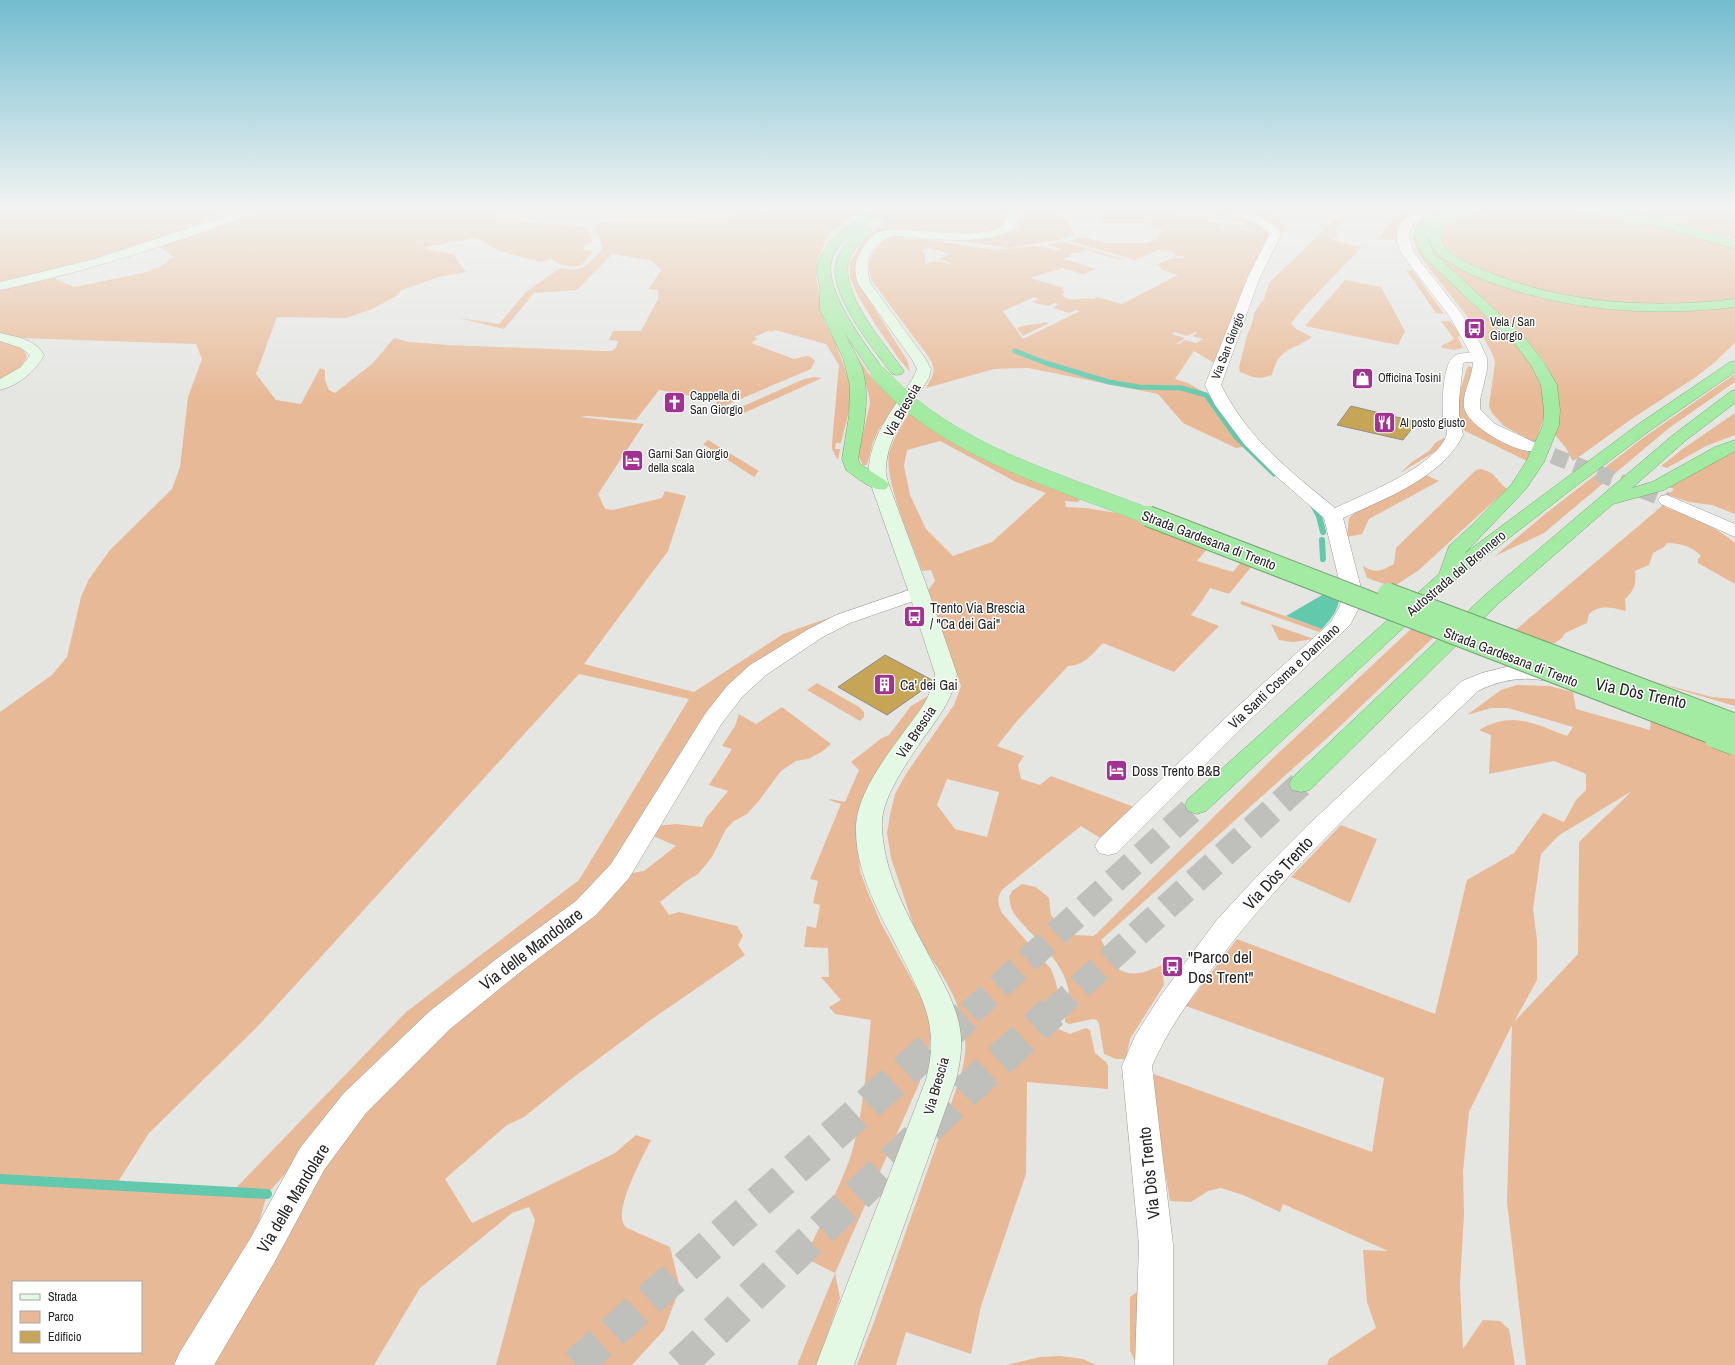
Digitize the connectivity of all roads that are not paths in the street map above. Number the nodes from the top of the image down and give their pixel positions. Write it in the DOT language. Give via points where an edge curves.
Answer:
graph roads {
  1 [pos="63,273"];
  2 [pos="824,273"];
  3 [pos="840,273"];
  4 [pos="861,273"];
  5 [pos="1256,273"];
  6 [pos="1422,273"];
  7 [pos="1448,273"];
  8 [pos="1481,273"];
  9 [pos="0,286"];
  10 [pos="826,288"];
  11 [pos="1735,303"];
  12 [pos="0,337"];
  13 [pos="1480,358"];
  14 [pos="1735,365"];
  15 [pos="888,372"];
  16 [pos="0,385"];
  17 [pos="1735,395"];
  18 [pos="1735,445"];
  19 [pos="1530,447"];
  20 [pos="880,485"];
  21 [pos="1606,500"];
  22 [pos="1667,500"];
  23 [pos="1333,516"];
  24 [pos="1735,531"];
  25 [pos="1448,576"];
  26 [pos="918,593"];
  27 [pos="1735,716"];
  28 [pos="1735,724"];
  29 [pos="1735,742"];
  30 [pos="1301,784"];
  31 [pos="1197,805"];
  32 [pos="1108,846"];
  33 [pos="193,1365"];
  34 [pos="835,1365"];
  35 [pos="1154,1365"];
  1 -- 9 [label="street"];
  2 -- 10 [label="highway, Strada Gardesana di Trento"];
  3 -- 15 [label="highway, Strada Gardesana di Trento" via="849,298 874,341"];
  4 -- 20 [label="street, Via Brescia" via="865,284 924,369 889,429 881,448 877,468"];
  5 -- 23 [label="street, Via San Giorgio" via="1213,385 1219,400 1234,421 1268,460"];
  6 -- 13 [label="street" via="1469,336"];
  7 -- 25 [label="highway" via="1524,346 1538,364 1549,385 1552,410 1551,425 1535,462 1517,489 1456,550"];
  8 -- 11 [label="highway" via="1526,289 1562,297 1635,307"];
  10 -- 15 [label="highway, Strada Gardesana di Trento" via="848,328"];
  10 -- 20 [label="highway" via="827,312 856,373 859,406 850,459 855,469"];
  12 -- 16 [label="street" via="28,346 35,350 37,355 29,368"];
  13 -- 19 [label="street" via="1472,407 1483,421 1498,432"];
  13 -- 23 [label="street" via="1461,358 1456,363 1450,394 1451,420 1456,432 1452,443 1442,455 1420,472"];
  14 -- 25 [label="highway, Autostrada del Brennero" via="1646,426"];
  15 -- 28 [label="highway, Strada Gardesana di Trento, bridge" via="953,417 991,439 1040,461"];
  15 -- 29 [label="highway, Strada Gardesana di Trento, bridge" via="909,403 977,447 1028,470"];
  17 -- 21 [label="highway" via="1679,438"];
  18 -- 21 [label="highway" via="1658,486"];
  20 -- 26 [label="street, Via Brescia"];
  21 -- 30 [label="highway" via="1492,599"];
  22 -- 24 [label="street"];
  23 -- 32 [label="street, Via Santi Cosma e Damiano" via="1352,592 1350,606 1340,625 1244,712"];
  25 -- 31 [label="highway, Autostrada del Brennero"];
  26 -- 33 [label="street, Via delle Mandolare" via="843,620 814,634 758,670 735,691 713,719 620,871 601,893 586,908 440,1020 355,1103 312,1159 262,1250"];
  26 -- 34 [label="street, Via Brescia" via="946,674 944,687 938,701 891,770 875,799 869,824 878,882 941,1012 945,1028 946,1061"];
  27 -- 35 [label="street, Via Dòs Trento" via="1621,688 1541,673 1513,672 1484,678 1470,686 1270,879 1226,929 1169,1006 1150,1036 1136,1066 1156,1245"];
}
